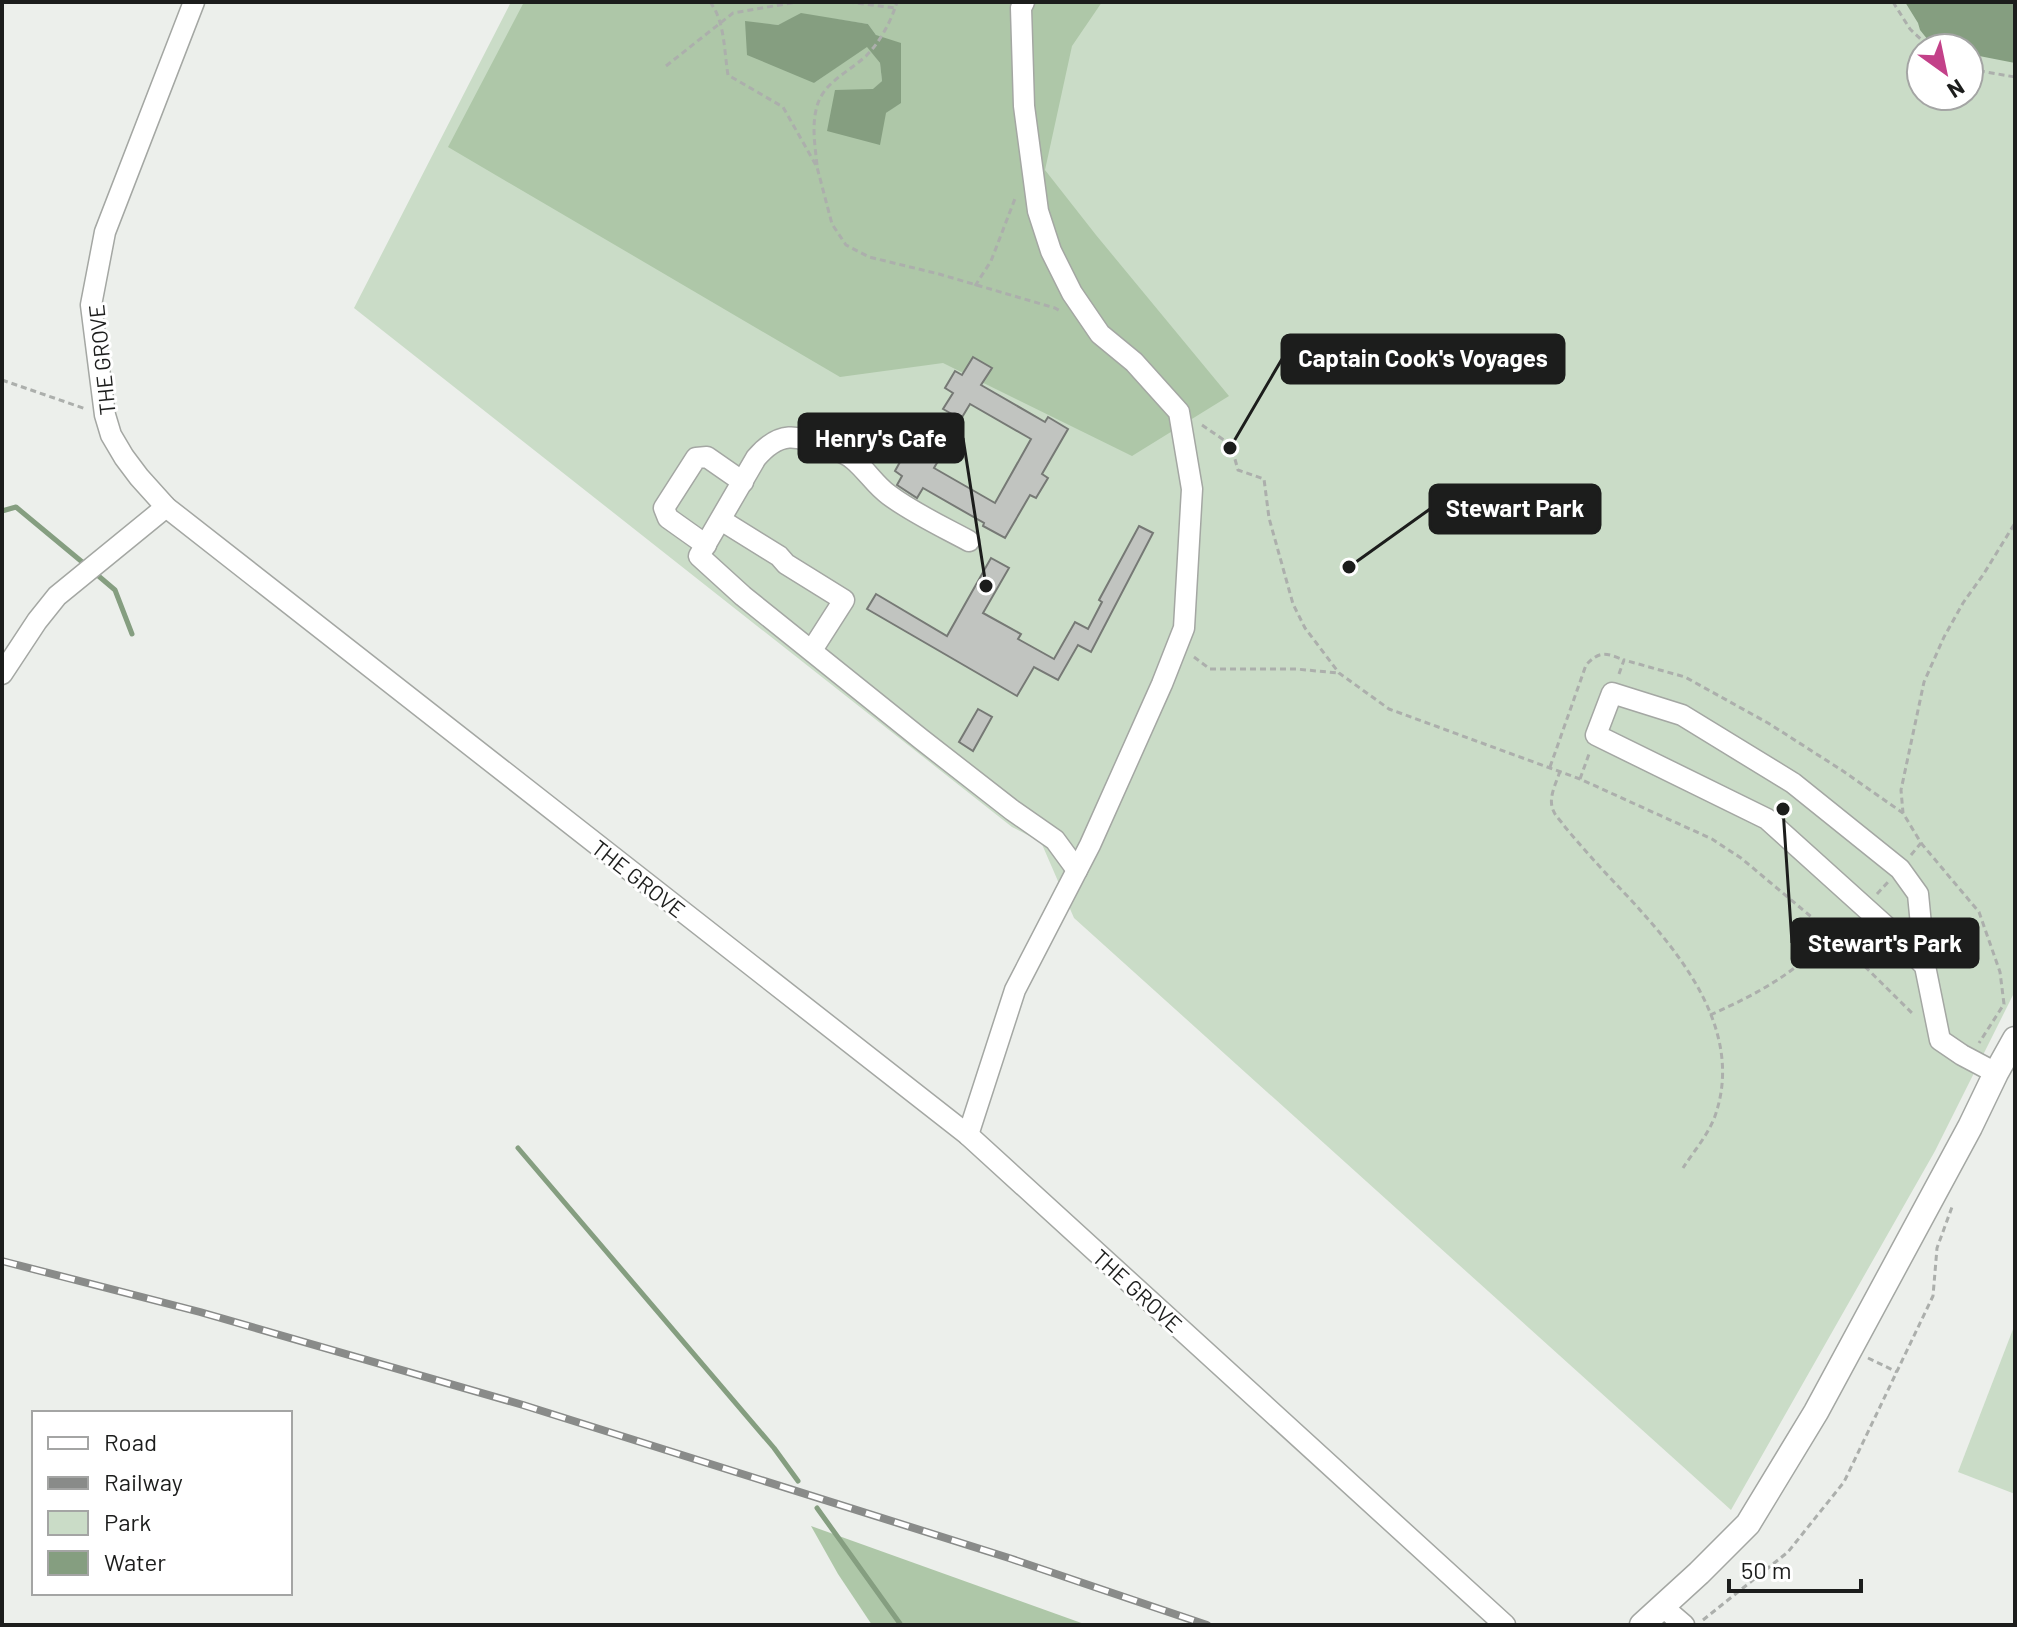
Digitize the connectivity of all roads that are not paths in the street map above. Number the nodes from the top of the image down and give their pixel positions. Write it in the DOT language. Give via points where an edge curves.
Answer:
graph roads {
  1 [pos="194,2"];
  2 [pos="1024,2"];
  3 [pos="743,482"];
  4 [pos="166,507"];
  5 [pos="721,520"];
  6 [pos="969,541"];
  7 [pos="706,545"];
  8 [pos="812,650"];
  9 [pos="2,674"];
  10 [pos="1077,870"];
  11 [pos="1925,966"];
  12 [pos="2015,1039"];
  13 [pos="1996,1073"];
  14 [pos="968,1135"];
  15 [pos="1663,1607"];
  16 [pos="1693,1623"];
  17 [pos="1505,1625"];
  18 [pos="1642,1625"];
  1 -- 4 [label="street, THE GROVE" via="105,232 91,305 111,435"];
  2 -- 10 [label="street" via="1024,106 1038,211 1051,251 1100,334 1179,412 1192,489 1184,628"];
  3 -- 5 [label="street"];
  3 -- 6 [label="street" via="756,458 775,440 805,438 851,457 887,494"];
  3 -- 7 [label="street" via="707,457 696,458 664,508 668,518"];
  4 -- 9 [label="street" via="57,596"];
  4 -- 14 [label="street, THE GROVE"];
  5 -- 7 [label="street"];
  5 -- 8 [label="street" via="844,600"];
  7 -- 8 [label="street" via="699,556"];
  8 -- 10 [label="street" via="1055,840"];
  10 -- 14 [label="street" via="1015,990"];
  11 -- 11 [label="street" via="1767,819 1596,735 1612,693 1682,715 1793,783 1900,869 1918,894"];
  11 -- 13 [label="street" via="1940,1040"];
  12 -- 13 [label="main road"];
  13 -- 15 [label="main road" via="1816,1412 1748,1524"];
  14 -- 17 [label="street, THE GROVE"];
  15 -- 16 [label="street"];
  15 -- 18 [label="main road"];
}
